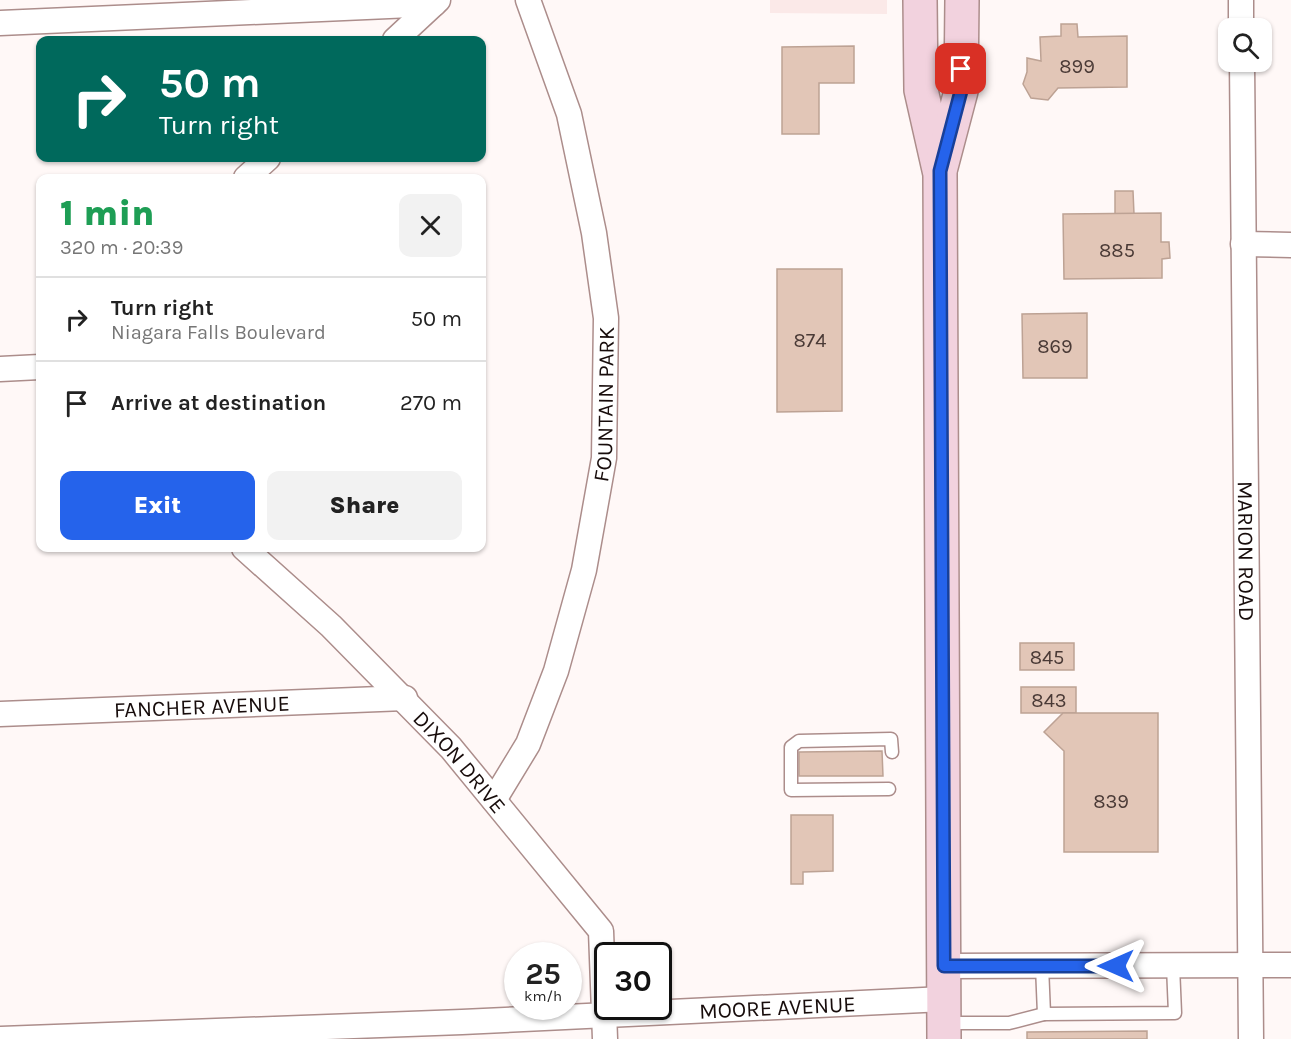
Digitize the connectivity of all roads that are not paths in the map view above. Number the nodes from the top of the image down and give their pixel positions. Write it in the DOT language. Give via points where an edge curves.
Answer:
graph roads {
  1 [pos="528,0"];
  2 [pos="920,0"];
  3 [pos="962,0"];
  4 [pos="1241,0"];
  5 [pos="436,2"];
  6 [pos="1241,18"];
  7 [pos="0,23"];
  8 [pos="399,36"];
  9 [pos="1242,72"];
  10 [pos="264,162"];
  11 [pos="940,171"];
  12 [pos="250,174"];
  13 [pos="1243,244"];
  14 [pos="1291,245"];
  15 [pos="36,368"];
  16 [pos="0,369"];
  17 [pos="248,552"];
  18 [pos="405,698"];
  19 [pos="0,714"];
  20 [pos="892,752"];
  21 [pos="825,776"];
  22 [pos="857,776"];
  23 [pos="857,789"];
  24 [pos="889,789"];
  25 [pos="825,790"];
  26 [pos="494,800"];
  27 [pos="1251,965"];
  28 [pos="1291,965"];
  29 [pos="944,966"];
  30 [pos="1042,966"];
  31 [pos="1173,966"];
  32 [pos="1044,1014"];
  33 [pos="944,1020"];
  34 [pos="605,1027"];
  35 [pos="1,1039"];
  36 [pos="1251,1039"];
  1 -- 26 [label="street, FOUNTAIN PARK" via="568,114 594,233 606,318 604,458 584,570 556,671 528,744"];
  2 -- 11 [label="main road" via="921,90"];
  3 -- 11 [label="main road" via="961,91"];
  4 -- 6 [label="street"];
  5 -- 7 [label="street"];
  5 -- 8 [label="street"];
  9 -- 13 [label="street, MARION ROAD"];
  10 -- 12 [label="street"];
  11 -- 29 [label="main road"];
  13 -- 14 [label="street"];
  13 -- 27 [label="street, MARION ROAD"];
  15 -- 16 [label="street"];
  17 -- 18 [label="street, DIXON DRIVE"];
  18 -- 19 [label="street, FANCHER AVENUE"];
  18 -- 26 [label="street, DIXON DRIVE"];
  20 -- 25 [label="lane" via="891,739 857,746 799,741 791,747 792,790"];
  21 -- 25 [label="lane"];
  22 -- 23 [label="lane"];
  23 -- 24 [label="lane"];
  23 -- 25 [label="lane"];
  26 -- 34 [label="street, DIXON DRIVE" via="601,931"];
  27 -- 28 [label="street"];
  27 -- 31 [label="street"];
  27 -- 36 [label="street, MARION ROAD"];
  29 -- 30 [label="street"];
  29 -- 33 [label="main road"];
  30 -- 31 [label="street"];
  30 -- 32 [label="lane"];
  31 -- 32 [label="lane" via="1175,1013"];
  32 -- 33 [label="lane" via="1009,1023"];
  33 -- 34 [label="street, MOORE AVENUE"];
  34 -- 35 [label="street, MOORE AVENUE"];
}
